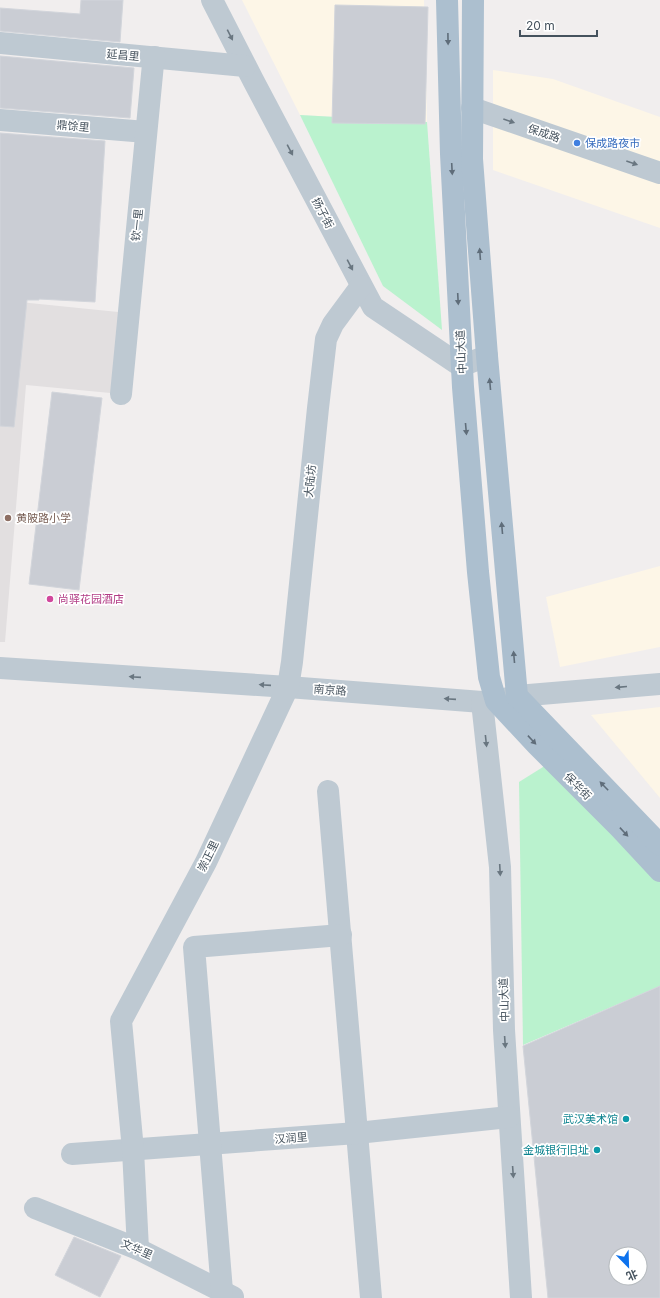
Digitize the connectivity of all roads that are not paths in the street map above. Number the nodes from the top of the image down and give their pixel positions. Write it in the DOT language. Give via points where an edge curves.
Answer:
graph roads {
  1 [pos="212,0"];
  2 [pos="447,0"];
  3 [pos="473,0"];
  4 [pos="0,43"];
  5 [pos="155,58"];
  6 [pos="245,66"];
  7 [pos="472,108"];
  8 [pos="0,120"];
  9 [pos="146,132"];
  10 [pos="660,172"];
  11 [pos="361,286"];
  12 [pos="487,356"];
  13 [pos="461,366"];
  14 [pos="121,394"];
  15 [pos="0,668"];
  16 [pos="660,684"];
  17 [pos="288,687"];
  18 [pos="517,696"];
  19 [pos="489,702"];
  20 [pos="328,791"];
  21 [pos="660,845"];
  22 [pos="660,871"];
  23 [pos="341,935"];
  24 [pos="509,1117"];
  25 [pos="357,1133"];
  26 [pos="211,1144"];
  27 [pos="133,1150"];
  28 [pos="72,1154"];
  29 [pos="35,1208"];
  30 [pos="138,1249"];
  31 [pos="229,1295"];
  32 [pos="371,1298"];
  33 [pos="522,1298"];
  1 -- 6 [label="street, 扬子街, one-way"];
  2 -- 13 [label="main road, 中山大道, one-way"];
  3 -- 7 [label="main road"];
  4 -- 5 [label="street, 延昌里"];
  5 -- 6 [label="street, 延昌里"];
  5 -- 9 [label="street, 钦一里"];
  6 -- 11 [label="street, 扬子街, one-way"];
  7 -- 10 [label="street, 保成路, one-way"];
  12 -- 7 [label="main road, one-way" via="472,160"];
  8 -- 9 [label="street, 鼎馀里"];
  9 -- 14 [label="street, 钦一里"];
  11 -- 13 [label="street, 扬子街" via="373,307"];
  11 -- 17 [label="street, 大陆坊" via="333,324 326,339"];
  12 -- 13 [label="street"];
  18 -- 12 [label="main road, one-way"];
  13 -- 19 [label="main road, 中山大道, one-way" via="489,677"];
  17 -- 15 [label="street, 南京路, one-way"];
  16 -- 18 [label="street, 南京路, one-way"];
  19 -- 17 [label="street, 南京路, one-way"];
  17 -- 27 [label="street, 崇正里" via="206,862 121,1021"];
  18 -- 19 [label="street, 南京路"];
  21 -- 18 [label="main road, 保华街, one-way"];
  19 -- 22 [label="main road, 保华街, one-way" via="537,745"];
  19 -- 33 [label="street, 中山大道, one-way" via="500,867 504,1030"];
  20 -- 23 [label="street"];
  23 -- 25 [label="street"];
  23 -- 26 [label="street" via="194,947"];
  24 -- 25 [label="street, 汉润里"];
  25 -- 26 [label="street, 汉润里"];
  25 -- 32 [label="street"];
  26 -- 27 [label="street, 汉润里"];
  26 -- 31 [label="street"];
  27 -- 28 [label="street, 汉润里"];
  27 -- 30 [label="street"];
  29 -- 30 [label="street, 文华里"];
  30 -- 31 [label="street, 文华里"];
}
